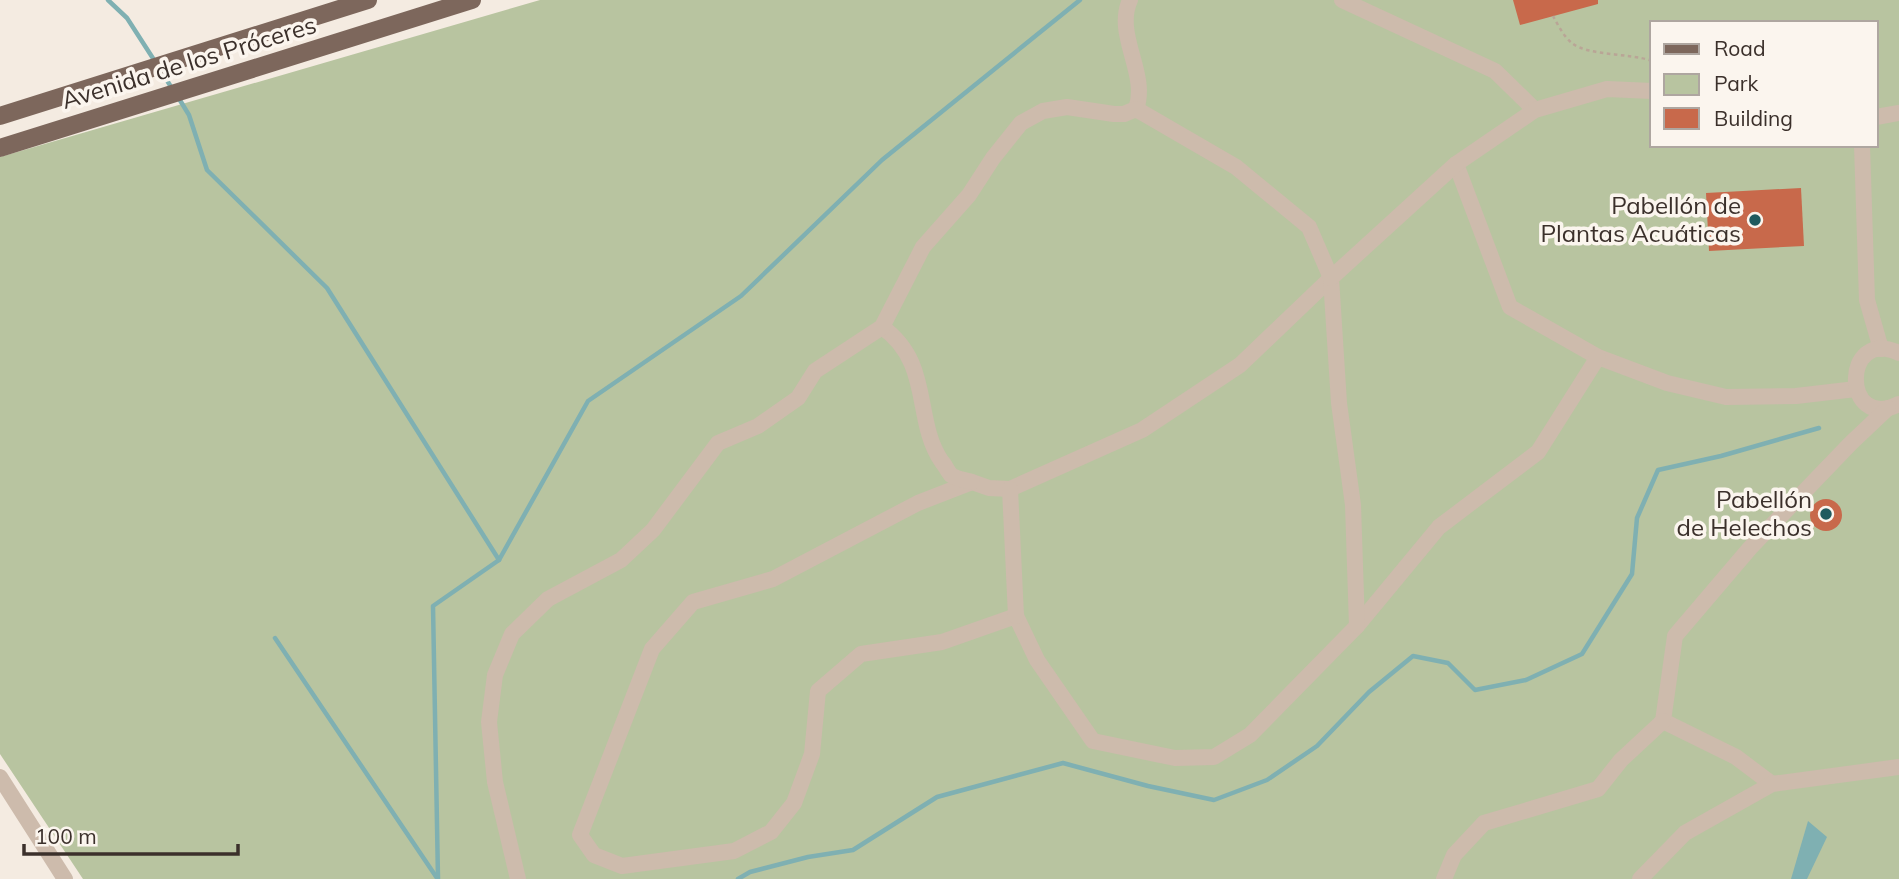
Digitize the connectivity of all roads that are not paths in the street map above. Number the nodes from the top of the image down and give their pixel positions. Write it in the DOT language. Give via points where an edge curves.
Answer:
graph roads {
  1 [pos="368,0"];
  2 [pos="472,0"];
  3 [pos="1130,0"];
  4 [pos="1342,0"];
  5 [pos="1650,91"];
  6 [pos="1136,109"];
  7 [pos="1535,110"];
  8 [pos="1899,113"];
  9 [pos="0,116"];
  10 [pos="1878,117"];
  11 [pos="1862,147"];
  12 [pos="0,148"];
  13 [pos="1455,164"];
  14 [pos="1331,278"];
  15 [pos="882,327"];
  16 [pos="1881,349"];
  17 [pos="1899,354"];
  18 [pos="1598,357"];
  19 [pos="1856,389"];
  20 [pos="1894,406"];
  21 [pos="972,482"];
  22 [pos="1010,489"];
  23 [pos="1016,616"];
  24 [pos="1357,626"];
  25 [pos="1663,721"];
  26 [pos="1899,767"];
  27 [pos="0,777"];
  28 [pos="1772,784"];
  29 [pos="65,879"];
  30 [pos="518,879"];
  31 [pos="1444,879"];
  32 [pos="1640,879"];
  1 -- 9 [label="main road, Avenida de los Próceres"];
  2 -- 12 [label="main road, Avenida de los Próceres"];
  3 -- 6 [label="street" via="1125,10 1140,96"];
  4 -- 7 [label="street" via="1495,71"];
  5 -- 7 [label="street" via="1607,89"];
  6 -- 14 [label="street" via="1236,166 1309,227"];
  6 -- 15 [label="street" via="1114,114 1067,107 1043,111 1021,123 969,195 923,247"];
  7 -- 13 [label="street"];
  8 -- 10 [label="street"];
  11 -- 16 [label="street" via="1867,300"];
  13 -- 14 [label="street"];
  13 -- 18 [label="street" via="1510,307"];
  14 -- 22 [label="street" via="1240,365 1142,430"];
  14 -- 24 [label="street" via="1339,403 1353,505"];
  15 -- 21 [label="street" via="894,336 910,361 937,454 951,475"];
  15 -- 30 [label="street" via="815,371 798,398 758,426 718,443 653,530 621,560 548,599 512,634 495,674 489,722 495,782"];
  16 -- 17 [label="street"];
  16 -- 19 [label="street" via="1859,363"];
  18 -- 19 [label="street" via="1667,383 1726,397"];
  18 -- 24 [label="street" via="1538,452 1439,527"];
  19 -- 20 [label="street" via="1869,404"];
  20 -- 25 [label="street" via="1851,443 1750,548 1675,636"];
  21 -- 22 [label="street"];
  21 -- 23 [label="street" via="918,503 773,579 693,602 652,649 580,835 594,855 622,866 734,851 771,832 794,803 812,754 818,691 861,654 942,642"];
  22 -- 23 [label="street"];
  23 -- 24 [label="street" via="1037,660 1093,741 1175,758 1214,757 1250,735"];
  25 -- 28 [label="street" via="1736,757"];
  25 -- 31 [label="street" via="1598,789 1484,823 1454,855"];
  26 -- 28 [label="street"];
  27 -- 29 [label="street"];
  28 -- 32 [label="street" via="1685,833"];
}
